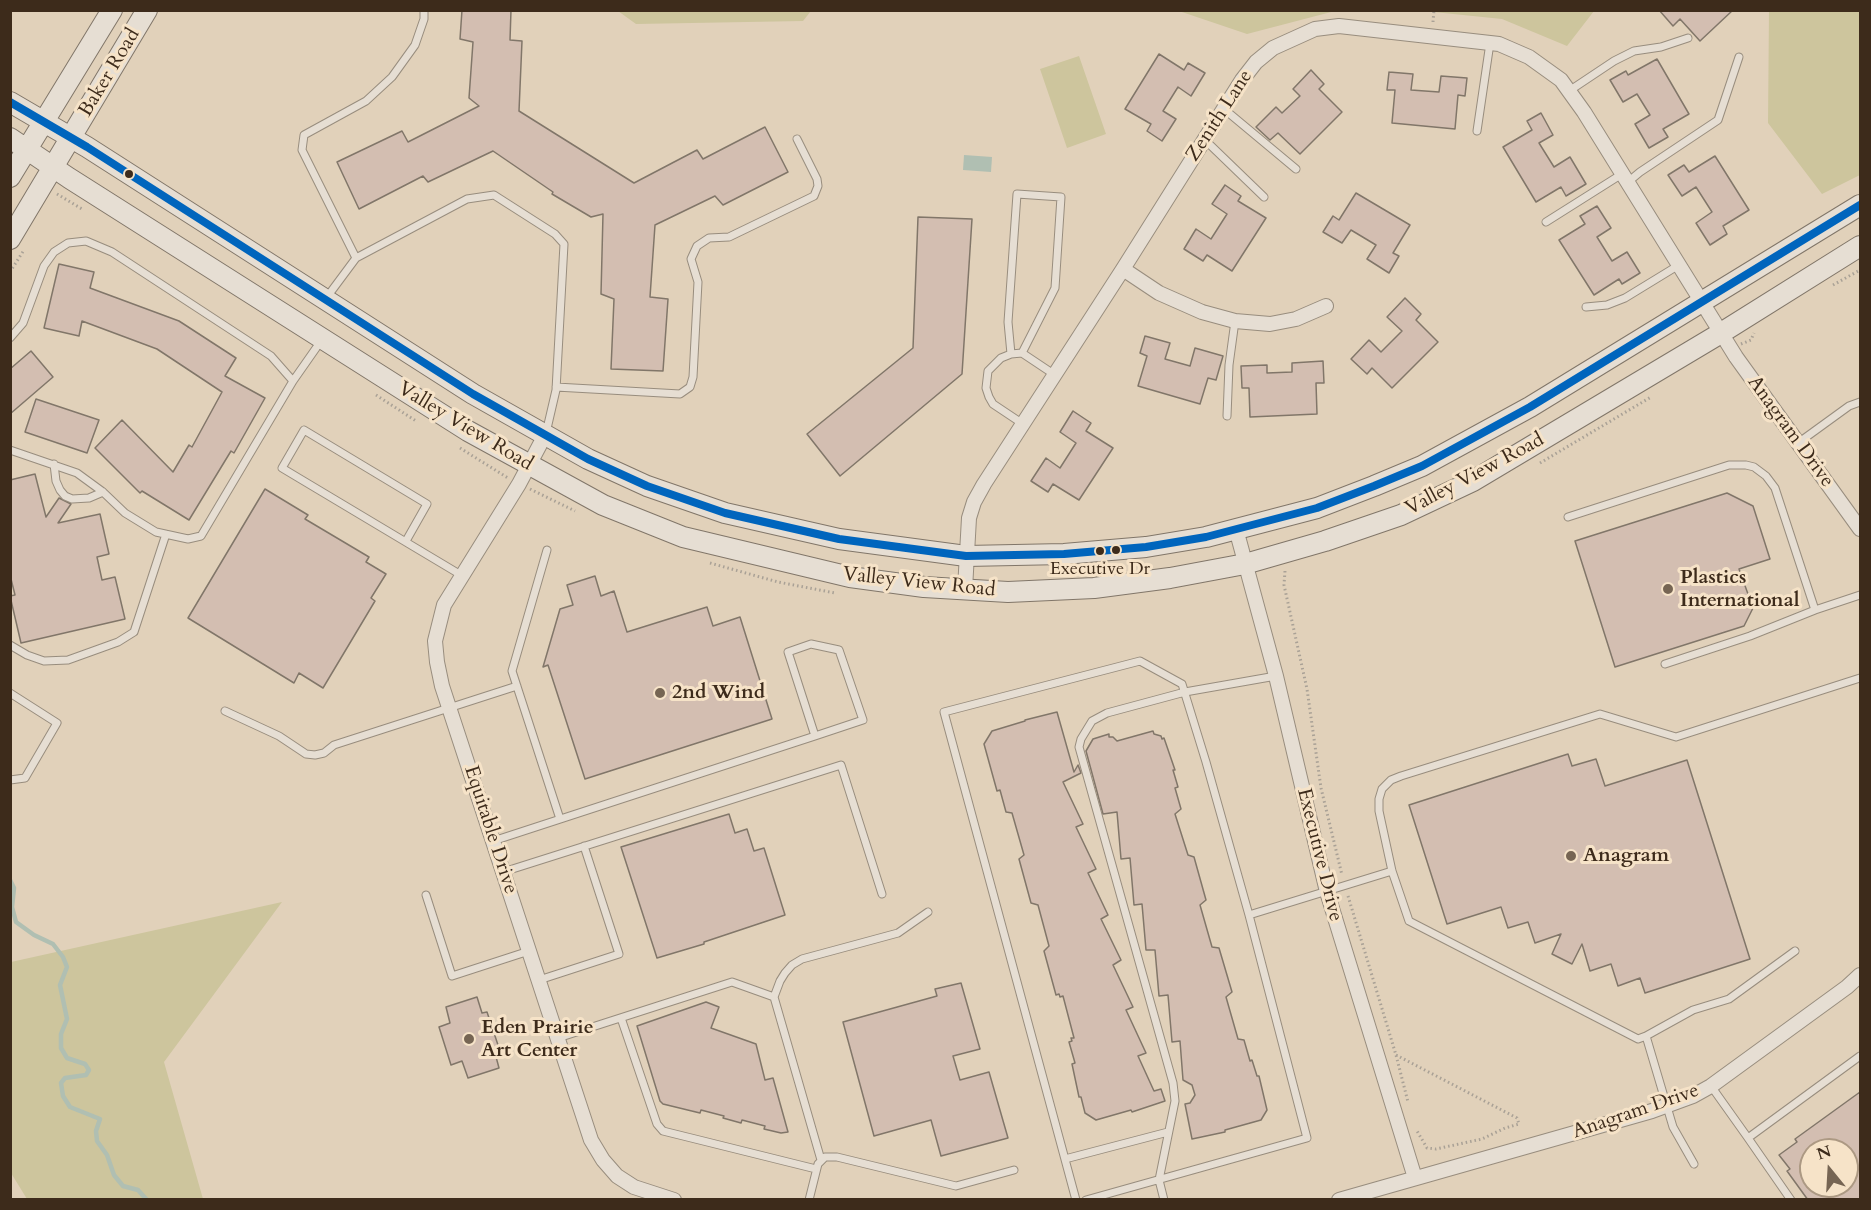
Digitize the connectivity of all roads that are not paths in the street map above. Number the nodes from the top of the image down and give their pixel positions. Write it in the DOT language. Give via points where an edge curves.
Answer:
graph roads {
  1 [pos="112,10"];
  2 [pos="147,10"];
  3 [pos="424,10"];
  4 [pos="1688,38"];
  5 [pos="1490,43"];
  6 [pos="1739,57"];
  7 [pos="1569,91"];
  8 [pos="10,102"];
  9 [pos="1224,109"];
  10 [pos="44,123"];
  11 [pos="1477,131"];
  12 [pos="10,138"];
  13 [pos="71,138"];
  14 [pos="797,139"];
  15 [pos="1204,140"];
  16 [pos="28,149"];
  17 [pos="54,167"];
  18 [pos="1296,169"];
  19 [pos="10,177"];
  20 [pos="1625,178"];
  21 [pos="1264,197"];
  22 [pos="1860,206"];
  23 [pos="1546,222"];
  24 [pos="10,239"];
  25 [pos="1860,246"];
  26 [pos="356,258"];
  27 [pos="1679,265"];
  28 [pos="1123,269"];
  29 [pos="326,300"];
  30 [pos="1701,302"];
  31 [pos="1326,306"];
  32 [pos="1586,308"];
  33 [pos="1235,321"];
  34 [pos="10,338"];
  35 [pos="322,339"];
  36 [pos="1726,341"];
  37 [pos="1022,353"];
  38 [pos="1011,354"];
  39 [pos="1055,375"];
  40 [pos="294,381"];
  41 [pos="556,387"];
  42 [pos="1860,402"];
  43 [pos="1227,416"];
  44 [pos="1023,424"];
  45 [pos="545,435"];
  46 [pos="1798,443"];
  47 [pos="10,450"];
  48 [pos="54,464"];
  49 [pos="529,466"];
  50 [pos="103,492"];
  51 [pos="1568,517"];
  52 [pos="1236,529"];
  53 [pos="1860,530"];
  54 [pos="166,534"];
  55 [pos="406,542"];
  56 [pos="548,550"];
  57 [pos="966,556"];
  58 [pos="1245,564"];
  59 [pos="461,575"];
  60 [pos="965,589"];
  61 [pos="1860,595"];
  62 [pos="1815,610"];
  63 [pos="10,645"];
  64 [pos="1665,664"];
  65 [pos="1276,676"];
  66 [pos="1860,678"];
  67 [pos="517,686"];
  68 [pos="1185,692"];
  69 [pos="10,693"];
  70 [pos="450,709"];
  71 [pos="225,711"];
  72 [pos="816,736"];
  73 [pos="10,780"];
  74 [pos="560,819"];
  75 [pos="493,841"];
  76 [pos="584,846"];
  77 [pos="1392,871"];
  78 [pos="503,872"];
  79 [pos="1327,892"];
  80 [pos="882,894"];
  81 [pos="426,895"];
  82 [pos="928,912"];
  83 [pos="1249,915"];
  84 [pos="530,951"];
  85 [pos="1795,951"];
  86 [pos="1860,975"];
  87 [pos="539,980"];
  88 [pos="774,997"];
  89 [pos="621,1018"];
  90 [pos="1646,1036"];
  91 [pos="558,1038"];
  92 [pos="1860,1056"];
  93 [pos="1710,1086"];
  94 [pos="1667,1106"];
  95 [pos="1168,1132"];
  96 [pos="1748,1138"];
  97 [pos="1065,1159"];
  98 [pos="821,1160"];
  99 [pos="1694,1164"];
  100 [pos="816,1169"];
  101 [pos="1014,1170"];
  102 [pos="1415,1178"];
  103 [pos="1159,1180"];
  104 [pos="639,1195"];
  105 [pos="674,1200"];
  106 [pos="809,1200"];
  107 [pos="1076,1200"];
  108 [pos="1086,1200"];
  109 [pos="1164,1200"];
  110 [pos="1338,1200"];
  111 [pos="1791,1200"];
  1 -- 10 [label="main road, Baker Road"];
  2 -- 13 [label="main road, Baker Road"];
  3 -- 26 [label="lane" via="415,45 393,77 366,101 304,135 302,150"];
  4 -- 7 [label="lane" via="1634,51"];
  5 -- 7 [label="street, Zenith Lane" via="1529,57 1561,80"];
  5 -- 9 [label="street, Zenith Lane" via="1339,27 1315,29 1273,48 1256,62"];
  5 -- 11 [label="lane"];
  6 -- 20 [label="lane" via="1718,120"];
  7 -- 20 [label="street, Zenith Lane"];
  8 -- 10 [label="main road, Valley View Road"];
  9 -- 15 [label="street, Zenith Lane"];
  9 -- 18 [label="lane"];
  10 -- 13 [label="main road, Valley View Road"];
  10 -- 16 [label="main road, Baker Road"];
  12 -- 16 [label="main road, Valley View Road"];
  13 -- 17 [label="main road, Baker Road"];
  13 -- 29 [label="main road, Valley View Road"];
  14 -- 41 [label="lane" via="817,179 814,196 729,237 709,238 697,246 691,259 698,282 690,387 680,394"];
  15 -- 21 [label="lane"];
  15 -- 28 [label="street, Zenith Lane"];
  16 -- 17 [label="main road, Valley View Road"];
  16 -- 19 [label="main road, Baker Road"];
  17 -- 24 [label="main road, Baker Road"];
  17 -- 35 [label="main road, Valley View Road"];
  20 -- 23 [label="lane"];
  20 -- 27 [label="street, Zenith Lane"];
  22 -- 30 [label="main road, Valley View Road"];
  25 -- 36 [label="main road, Valley View Road"];
  26 -- 29 [label="lane"];
  26 -- 41 [label="lane" via="467,199 494,195 555,234 564,244"];
  27 -- 30 [label="street, Zenith Lane"];
  27 -- 32 [label="lane" via="1625,298"];
  28 -- 33 [label="street" via="1159,293"];
  28 -- 39 [label="street, Zenith Lane"];
  29 -- 45 [label="main road, Valley View Road"];
  30 -- 36 [label="street, Zenith Lane"];
  30 -- 52 [label="main road, Valley View Road" via="1530,407 1422,466 1317,508"];
  31 -- 33 [label="street" via="1296,319 1270,324"];
  33 -- 43 [label="lane"];
  34 -- 40 [label="lane" via="23,323 44,266 54,252 68,243 86,241 112,252 271,356"];
  35 -- 40 [label="lane"];
  35 -- 49 [label="main road, Valley View Road"];
  36 -- 46 [label="street, Anagram Drive"];
  36 -- 58 [label="main road, Valley View Road" via="1473,481 1401,515"];
  37 -- 38 [label="lane"];
  37 -- 38 [label="lane" via="1055,288 1061,197 1017,195 1008,322"];
  37 -- 39 [label="lane"];
  38 -- 44 [label="lane" via="988,370 986,388 993,404"];
  39 -- 44 [label="street, Zenith Lane"];
  40 -- 54 [label="lane" via="201,536 188,539"];
  41 -- 45 [label="lane"];
  42 -- 46 [label="lane"];
  44 -- 57 [label="street, Zenith Lane" via="974,502"];
  45 -- 49 [label="street, Equitable Drive"];
  45 -- 57 [label="main road, Valley View Road" via="647,486 725,513 838,540"];
  46 -- 53 [label="street, Anagram Drive"];
  47 -- 48 [label="lane"];
  48 -- 50 [label="lane" via="77,473"];
  48 -- 50 [label="lane" via="56,481 65,496 89,498"];
  49 -- 59 [label="street, Equitable Drive"];
  49 -- 60 [label="main road, Valley View Road" via="603,505 683,537 850,578"];
  50 -- 54 [label="lane" via="125,513"];
  51 -- 62 [label="lane" via="1729,465 1754,467 1775,488"];
  52 -- 57 [label="main road, Valley View Road" via="1146,547"];
  52 -- 58 [label="street, Executive Drive"];
  54 -- 63 [label="lane" via="134,632 68,660 44,662"];
  55 -- 55 [label="lane" via="427,504 304,430 282,468"];
  55 -- 59 [label="lane"];
  56 -- 67 [label="lane" via="512,671"];
  57 -- 60 [label="street, Zenith Lane"];
  58 -- 60 [label="main road, Valley View Road" via="1094,588 1008,592"];
  58 -- 65 [label="street, Executive Drive"];
  59 -- 70 [label="street, Equitable Drive" via="444,605 435,641"];
  61 -- 62 [label="lane"];
  62 -- 64 [label="lane"];
  65 -- 68 [label="lane"];
  65 -- 79 [label="street, Executive Drive"];
  66 -- 77 [label="lane" via="1676,737 1600,714 1391,780 1382,789 1379,811"];
  67 -- 70 [label="lane"];
  67 -- 74 [label="lane"];
  68 -- 83 [label="lane"];
  68 -- 95 [label="lane" via="1098,717 1088,726 1079,747 1173,1083 1175,1101"];
  68 -- 97 [label="lane" via="1182,684 1140,661 944,712"];
  69 -- 73 [label="lane" via="57,723 25,778"];
  70 -- 71 [label="lane" via="334,745 315,755"];
  70 -- 75 [label="street, Equitable Drive"];
  72 -- 72 [label="lane" via="788,652 811,644 839,650 863,720"];
  72 -- 74 [label="lane"];
  74 -- 75 [label="lane"];
  75 -- 78 [label="street, Equitable Drive"];
  76 -- 78 [label="lane"];
  76 -- 80 [label="lane" via="841,765"];
  76 -- 87 [label="lane" via="619,954"];
  77 -- 79 [label="lane"];
  77 -- 90 [label="lane" via="1409,921 1638,1039"];
  78 -- 84 [label="street, Equitable Drive"];
  79 -- 83 [label="lane"];
  79 -- 102 [label="street, Executive Drive"];
  81 -- 84 [label="lane" via="452,976"];
  82 -- 88 [label="lane" via="898,933 802,959 785,973"];
  83 -- 103 [label="lane" via="1306,1138"];
  84 -- 87 [label="street, Equitable Drive"];
  85 -- 90 [label="lane" via="1729,999 1693,1010"];
  86 -- 93 [label="street, Anagram Drive"];
  87 -- 91 [label="street, Equitable Drive"];
  88 -- 89 [label="lane" via="732,982"];
  88 -- 98 [label="lane"];
  89 -- 91 [label="lane"];
  89 -- 100 [label="lane" via="657,1124 663,1131"];
  90 -- 94 [label="lane"];
  91 -- 104 [label="street, Equitable Drive" via="591,1140 603,1160"];
  92 -- 96 [label="lane"];
  93 -- 94 [label="street, Anagram Drive"];
  93 -- 96 [label="lane"];
  94 -- 99 [label="lane" via="1673,1127"];
  94 -- 102 [label="street, Anagram Drive"];
  95 -- 97 [label="lane"];
  95 -- 103 [label="lane"];
  96 -- 111 [label="lane"];
  97 -- 107 [label="lane"];
  98 -- 100 [label="lane"];
  98 -- 101 [label="lane" via="837,1157 956,1186"];
  100 -- 106 [label="lane"];
  102 -- 110 [label="street"];
  103 -- 108 [label="lane"];
  103 -- 109 [label="lane"];
  104 -- 105 [label="street, Equitable Drive"];
}
